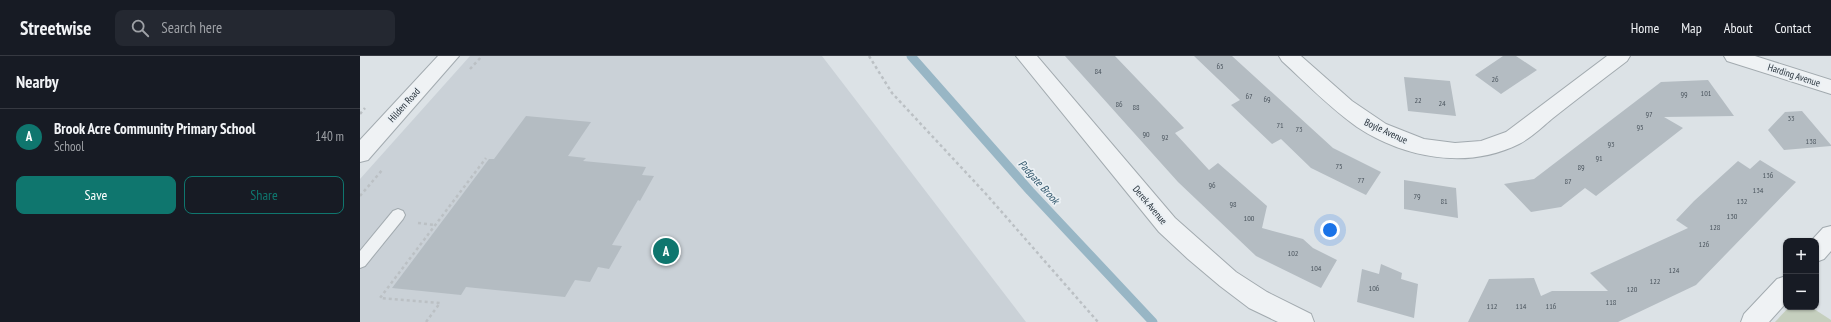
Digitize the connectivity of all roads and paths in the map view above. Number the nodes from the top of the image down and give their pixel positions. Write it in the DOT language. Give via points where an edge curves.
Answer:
graph roads {
  1 [pos="448,56"];
  2 [pos="869,56"];
  3 [pos="1026,56"];
  4 [pos="1289,56"];
  5 [pos="1620,56"];
  6 [pos="1734,56"];
  7 [pos="1831,87"];
  8 [pos="360,154"];
  9 [pos="486,158"];
  10 [pos="398,215"];
  11 [pos="1831,235"];
  12 [pos="1819,249"];
  13 [pos="360,262"];
  14 [pos="1783,289"];
  15 [pos="426,322"];
  16 [pos="1098,322"];
  17 [pos="1302,322"];
  18 [pos="1753,322"];
  1 -- 8 [label="street, Hilden Road"];
  2 -- 16 [label="path" via="892,92"];
  3 -- 17 [label="street, Derek Avenue" via="1167,225 1228,279 1258,300"];
  4 -- 5 [label="street, Boyle Avenue" via="1353,114 1372,126 1417,145 1444,150 1494,146 1513,138"];
  6 -- 7 [label="street, Harding Avenue"];
  9 -- 15 [label="path" via="380,298 440,303"];
  10 -- 13 [label="lane"];
  11 -- 12 [label="street"];
  14 -- 18 [label="street"];
}
